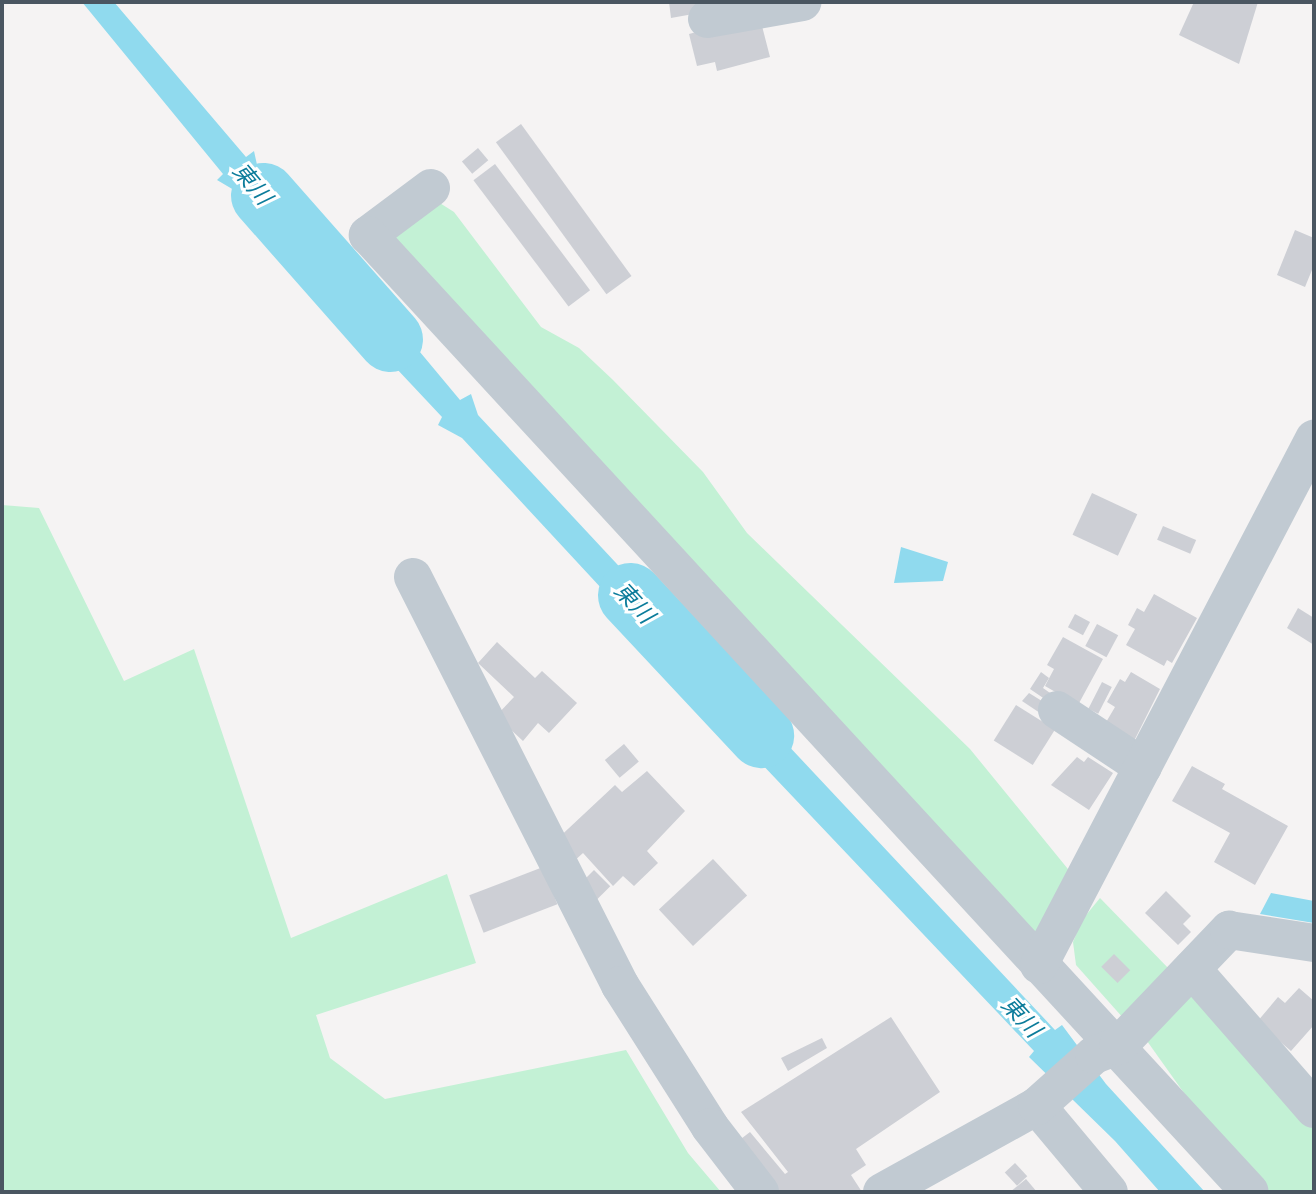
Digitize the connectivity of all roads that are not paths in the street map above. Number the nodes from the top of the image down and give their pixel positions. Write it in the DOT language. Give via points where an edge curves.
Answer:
graph roads {
  1 [pos="802,2"];
  2 [pos="708,19"];
  3 [pos="431,188"];
  4 [pos="1314,439"];
  5 [pos="413,577"];
  6 [pos="1057,710"];
  7 [pos="1143,767"];
  8 [pos="1314,943"];
  9 [pos="1039,965"];
  10 [pos="1192,970"];
  11 [pos="1106,1051"];
  12 [pos="1047,1097"];
  13 [pos="1314,1109"];
  14 [pos="760,1192"];
  15 [pos="882,1192"];
  16 [pos="1109,1192"];
  17 [pos="1250,1192"];
  1 -- 2 [label="street"];
  3 -- 9 [label="street" via="368,235"];
  4 -- 7 [label="street"];
  5 -- 14 [label="street" via="620,985 710,1127"];
  6 -- 7 [label="street"];
  7 -- 9 [label="street"];
  8 -- 10 [label="street" via="1229,930"];
  9 -- 11 [label="street"];
  10 -- 11 [label="street"];
  10 -- 13 [label="street"];
  11 -- 12 [label="street"];
  11 -- 17 [label="street"];
  12 -- 15 [label="street"];
  12 -- 16 [label="street"];
}
